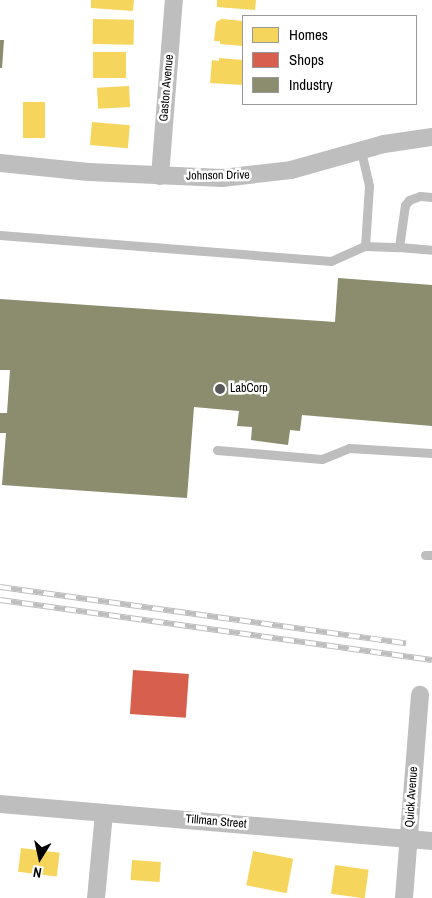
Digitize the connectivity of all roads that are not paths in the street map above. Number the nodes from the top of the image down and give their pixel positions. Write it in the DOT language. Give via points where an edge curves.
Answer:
graph roads {
  1 [pos="174,0"];
  2 [pos="432,137"];
  3 [pos="361,151"];
  4 [pos="0,163"];
  5 [pos="160,176"];
  6 [pos="432,197"];
  7 [pos="0,235"];
  8 [pos="365,246"];
  9 [pos="399,247"];
  10 [pos="432,250"];
  11 [pos="217,450"];
  12 [pos="432,453"];
  13 [pos="420,695"];
  14 [pos="0,804"];
  15 [pos="104,813"];
  16 [pos="409,839"];
  17 [pos="432,841"];
  18 [pos="96,898"];
  19 [pos="404,898"];
  1 -- 5 [label="street, Gaston Avenue"];
  2 -- 3 [label="street, Johnson Drive"];
  3 -- 5 [label="street, Johnson Drive" via="264,175"];
  3 -- 8 [label="lane" via="368,186"];
  4 -- 5 [label="street, Johnson Drive"];
  6 -- 9 [label="lane" via="420,196 405,205"];
  7 -- 8 [label="lane" via="331,262"];
  8 -- 9 [label="lane"];
  9 -- 10 [label="lane"];
  11 -- 12 [label="lane" via="322,459 350,448"];
  13 -- 16 [label="street, Quick Avenue"];
  14 -- 15 [label="street, Tillman Street"];
  15 -- 16 [label="street, Tillman Street"];
  15 -- 18 [label="street"];
  16 -- 17 [label="street, Tillman Street"];
  16 -- 19 [label="street, Quick Avenue"];
}
